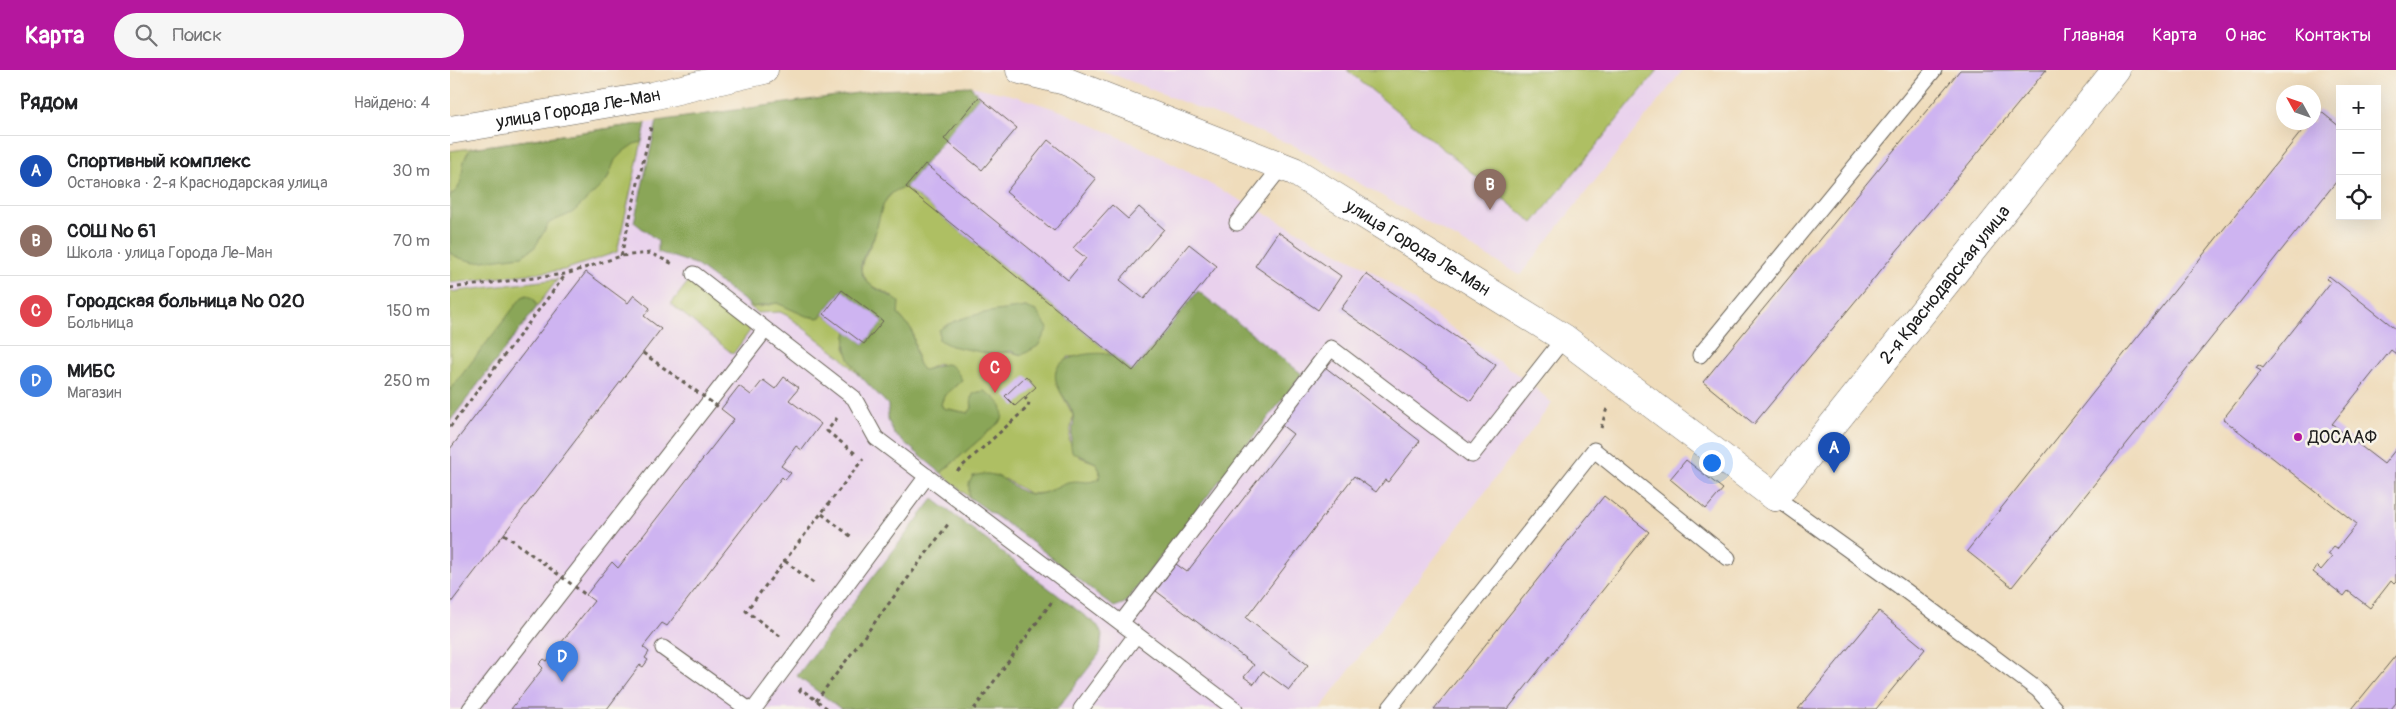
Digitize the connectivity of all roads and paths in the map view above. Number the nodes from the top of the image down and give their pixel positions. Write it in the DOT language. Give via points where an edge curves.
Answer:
graph roads {
  1 [pos="764,70"];
  2 [pos="1020,70"];
  3 [pos="1934,70"];
  4 [pos="2112,71"];
  5 [pos="652,96"];
  6 [pos="450,130"];
  7 [pos="1282,166"];
  8 [pos="1237,223"];
  9 [pos="621,256"];
  10 [pos="566,274"];
  11 [pos="694,274"];
  12 [pos="450,288"];
  13 [pos="765,330"];
  14 [pos="1564,338"];
  15 [pos="643,353"];
  16 [pos="1700,355"];
  17 [pos="1616,377"];
  18 [pos="1025,398"];
  19 [pos="722,409"];
  20 [pos="450,427"];
  21 [pos="1594,450"];
  22 [pos="864,460"];
  23 [pos="926,476"];
  24 [pos="940,486"];
  25 [pos="1775,497"];
  26 [pos="963,504"];
  27 [pos="822,514"];
  28 [pos="504,534"];
  29 [pos="870,552"];
  30 [pos="1728,558"];
  31 [pos="785,561"];
  32 [pos="1066,581"];
  33 [pos="586,596"];
  34 [pos="835,600"];
  35 [pos="1122,623"];
  36 [pos="1136,635"];
  37 [pos="663,648"];
  38 [pos="798,650"];
  39 [pos="796,696"];
  40 [pos="816,701"];
  41 [pos="470,709"];
  42 [pos="748,709"];
  43 [pos="754,709"];
  44 [pos="828,709"];
  45 [pos="974,709"];
  46 [pos="1081,709"];
  47 [pos="1235,709"];
  48 [pos="1389,709"];
  49 [pos="2055,709"];
  1 -- 5 [label="street, улица Города Ле-Ман"];
  2 -- 7 [label="street, улица Города Ле-Ман" via="1066,81"];
  3 -- 16 [label="lane"];
  4 -- 25 [label="street, 2-я Краснодарская улица"];
  5 -- 6 [label="street, улица Города Ле-Ман"];
  5 -- 9 [label="path" via="652,122"];
  7 -- 8 [label="lane"];
  7 -- 14 [label="street, улица Города Ле-Ман"];
  9 -- 10 [label="path"];
  9 -- 11 [label="path" via="650,253"];
  10 -- 12 [label="path"];
  10 -- 20 [label="path"];
  11 -- 13 [label="lane"];
  13 -- 23 [label="lane" via="854,398 876,438"];
  13 -- 41 [label="lane"];
  14 -- 17 [label="street, улица Города Ле-Ман"];
  14 -- 35 [label="lane" via="1472,455 1332,348"];
  15 -- 19 [label="path, bridge"];
  17 -- 21 [label="path"];
  17 -- 25 [label="street, улица Города Ле-Ман"];
  18 -- 24 [label="path" via="1029,402 1028,407"];
  21 -- 30 [label="lane"];
  21 -- 48 [label="lane"];
  22 -- 27 [label="path"];
  23 -- 24 [label="lane"];
  23 -- 29 [label="lane"];
  24 -- 26 [label="lane"];
  25 -- 49 [label="lane" via="2038,690"];
  26 -- 32 [label="lane"];
  26 -- 40 [label="path"];
  27 -- 29 [label="path"];
  27 -- 31 [label="path"];
  28 -- 33 [label="path, bridge"];
  29 -- 34 [label="lane"];
  31 -- 34 [label="path"];
  31 -- 38 [label="path" via="746,611"];
  32 -- 35 [label="lane"];
  32 -- 45 [label="path"];
  34 -- 38 [label="lane"];
  35 -- 36 [label="lane"];
  36 -- 46 [label="lane"];
  36 -- 47 [label="lane"];
  37 -- 42 [label="lane"];
  38 -- 43 [label="lane"];
  39 -- 40 [label="path" via="801,689"];
  40 -- 44 [label="path"];
}
